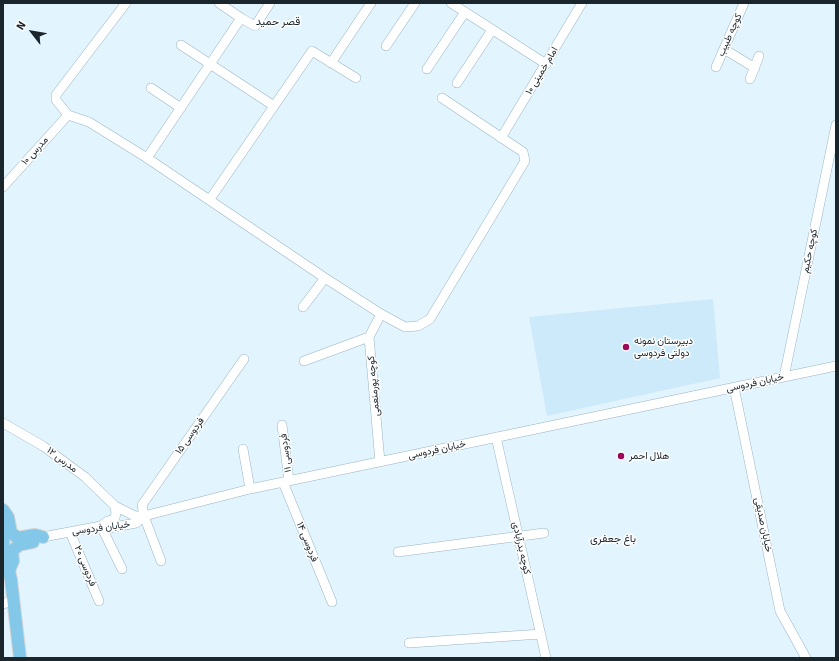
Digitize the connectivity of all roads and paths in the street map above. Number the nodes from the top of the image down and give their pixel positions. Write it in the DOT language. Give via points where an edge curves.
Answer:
graph roads {
  1 [pos="126,3"];
  2 [pos="219,3"];
  3 [pos="270,3"];
  4 [pos="371,3"];
  5 [pos="415,3"];
  6 [pos="582,3"];
  7 [pos="744,3"];
  8 [pos="454,4"];
  9 [pos="465,12"];
  10 [pos="241,18"];
  11 [pos="492,30"];
  12 [pos="181,45"];
  13 [pos="386,46"];
  14 [pos="724,49"];
  15 [pos="759,56"];
  16 [pos="331,63"];
  17 [pos="210,64"];
  18 [pos="546,64"];
  19 [pos="716,67"];
  20 [pos="754,68"];
  21 [pos="427,69"];
  22 [pos="356,78"];
  23 [pos="750,79"];
  24 [pos="457,83"];
  25 [pos="151,88"];
  26 [pos="442,98"];
  27 [pos="274,106"];
  28 [pos="181,108"];
  29 [pos="68,115"];
  30 [pos="836,125"];
  31 [pos="501,138"];
  32 [pos="147,158"];
  33 [pos="3,187"];
  34 [pos="210,200"];
  35 [pos="325,278"];
  36 [pos="303,307"];
  37 [pos="381,314"];
  38 [pos="369,337"];
  39 [pos="244,359"];
  40 [pos="304,361"];
  41 [pos="836,366"];
  42 [pos="784,377"];
  43 [pos="734,387"];
  44 [pos="3,423"];
  45 [pos="282,425"];
  46 [pos="496,438"];
  47 [pos="243,449"];
  48 [pos="380,462"];
  49 [pos="286,482"];
  50 [pos="250,489"];
  51 [pos="115,506"];
  52 [pos="3,510"];
  53 [pos="144,516"];
  54 [pos="101,526"];
  55 [pos="70,532"];
  56 [pos="544,533"];
  57 [pos="3,534"];
  58 [pos="518,536"];
  59 [pos="43,537"];
  60 [pos="398,552"];
  61 [pos="161,561"];
  62 [pos="122,569"];
  63 [pos="9,570"];
  64 [pos="99,601"];
  65 [pos="8,602"];
  66 [pos="332,602"];
  67 [pos="541,634"];
  68 [pos="409,643"];
  69 [pos="20,658"];
  70 [pos="546,658"];
  71 [pos="806,658"];
  1 -- 29 [label="street" via="56,95 56,100"];
  2 -- 10 [label="street"];
  3 -- 10 [label="street" via="255,26"];
  4 -- 16 [label="street"];
  5 -- 13 [label="street"];
  6 -- 18 [label="street, امام خمینی ۱۰"];
  7 -- 14 [label="street, کوچه طبیب"];
  8 -- 9 [label="street"];
  9 -- 11 [label="street"];
  9 -- 21 [label="street"];
  10 -- 17 [label="street"];
  11 -- 18 [label="street"];
  11 -- 24 [label="street"];
  12 -- 17 [label="street"];
  14 -- 19 [label="street, کوچه طبیب"];
  14 -- 20 [label="street"];
  15 -- 20 [label="street"];
  16 -- 22 [label="street"];
  16 -- 27 [label="street" via="312,51"];
  17 -- 27 [label="street"];
  17 -- 28 [label="street"];
  18 -- 31 [label="street, امام خمینی ۱۰"];
  20 -- 23 [label="street"];
  25 -- 28 [label="street"];
  26 -- 31 [label="street"];
  27 -- 34 [label="street"];
  28 -- 32 [label="street"];
  29 -- 32 [label="street" via="89,122"];
  29 -- 33 [label="street, مدرس ۱۰"];
  30 -- 42 [label="street, کوچه حکیم"];
  31 -- 37 [label="street" via="523,152 525,161 430,319 418,326 405,327"];
  32 -- 34 [label="street"];
  34 -- 35 [label="street"];
  35 -- 36 [label="street"];
  35 -- 37 [label="street"];
  37 -- 38 [label="street"];
  38 -- 40 [label="street"];
  38 -- 48 [label="street, کوچه پورمنعمی"];
  39 -- 53 [label="street, فردوسی ۱۵" via="142,505"];
  41 -- 42 [label="street, خیابان فردوسی"];
  42 -- 43 [label="street, خیابان فردوسی"];
  43 -- 46 [label="street, خیابان فردوسی"];
  43 -- 71 [label="street, خیابان صدیقی" via="780,611"];
  44 -- 51 [label="street, مدرس ۱۲" via="43,446 85,478"];
  45 -- 49 [label="street, فردوسی ۱۱"];
  46 -- 48 [label="street, خیابان فردوسی"];
  46 -- 58 [label="street, کوچه بدرآبادی"];
  47 -- 50 [label="street"];
  48 -- 49 [label="street, خیابان فردوسی"];
  49 -- 50 [label="street, خیابان فردوسی"];
  49 -- 66 [label="street, فردوسی ۱۴"];
  50 -- 53 [label="street, خیابان فردوسی"];
  51 -- 53 [label="street, مدرس ۱۲" via="135,516"];
  51 -- 54 [label="street" via="114,520"];
  52 -- 59 [label="main road" via="8,517 11,533 18,538 35,535"];
  53 -- 54 [label="street, خیابان فردوسی" via="136,523 109,528"];
  53 -- 61 [label="street"];
  54 -- 55 [label="street, خیابان فردوسی"];
  54 -- 62 [label="street"];
  55 -- 59 [label="street, خیابان فردوسی"];
  55 -- 64 [label="street, فردوسی ۲۰"];
  56 -- 58 [label="street"];
  57 -- 63 [label="main road" via="4,561"];
  58 -- 60 [label="street"];
  58 -- 67 [label="street, کوچه بدرآبادی"];
  59 -- 63 [label="main road" via="36,542 19,545 12,551 13,561"];
  63 -- 65 [label="main road"];
  65 -- 69 [label="main road"];
  67 -- 68 [label="street"];
  67 -- 70 [label="street, کوچه بدرآبادی"];
}
